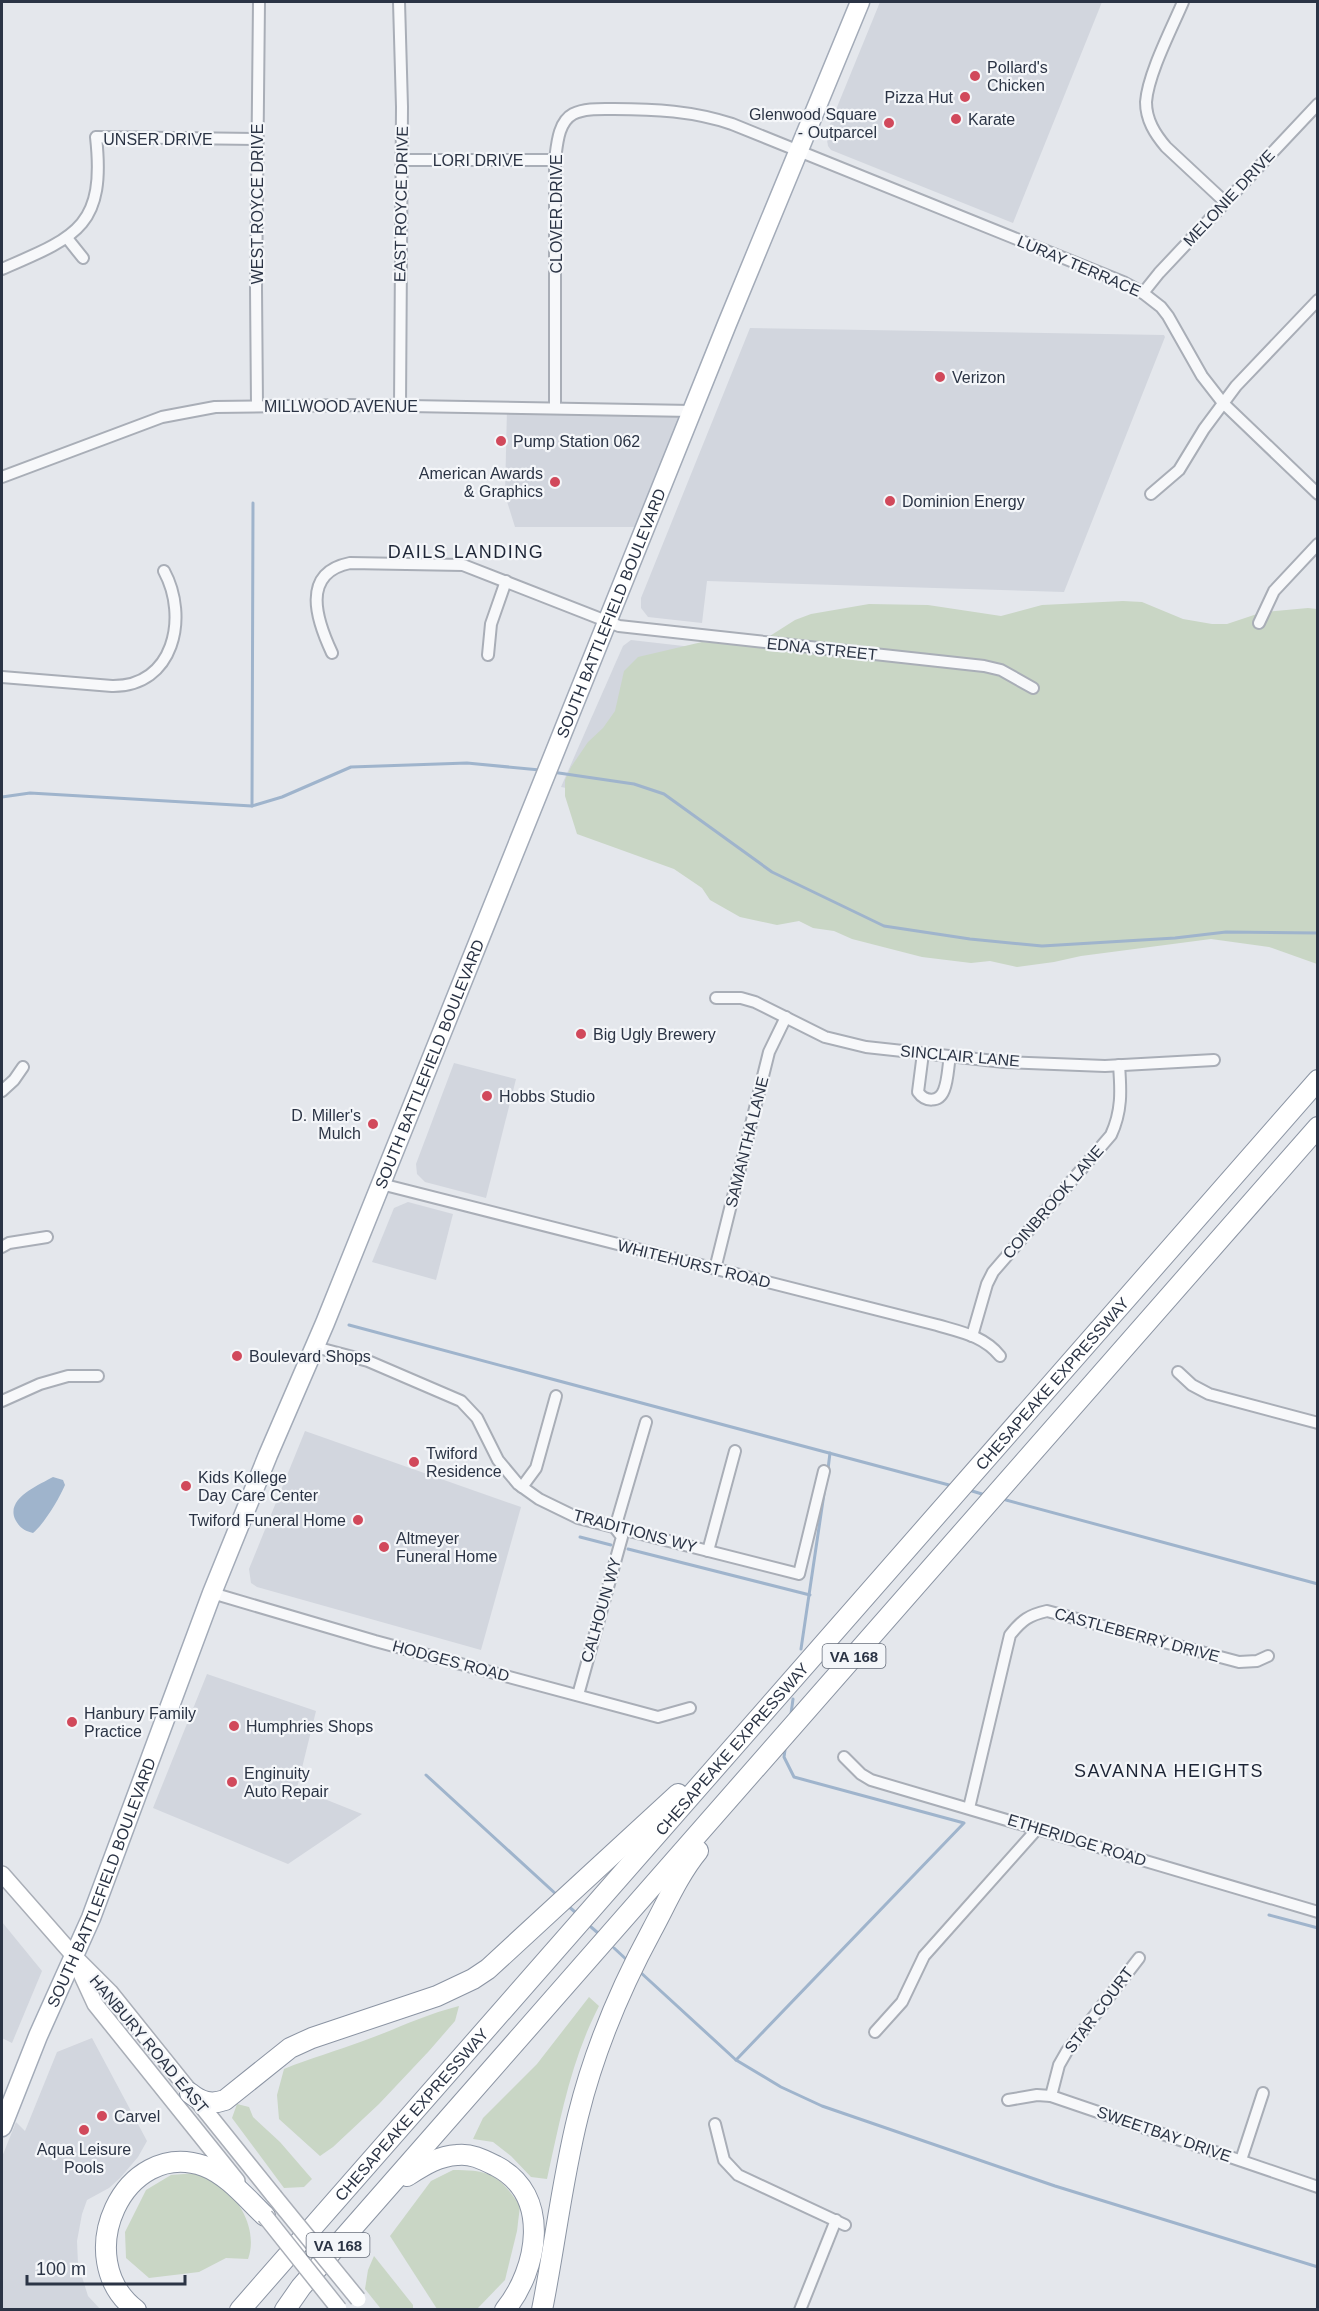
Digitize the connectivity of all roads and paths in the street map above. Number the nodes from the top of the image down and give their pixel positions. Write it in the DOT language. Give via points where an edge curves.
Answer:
graph roads {
  1 [pos="259,2"];
  2 [pos="399,2"];
  3 [pos="860,2"];
  4 [pos="1184,2"];
  5 [pos="1317,104"];
  6 [pos="257,139"];
  7 [pos="800,150"];
  8 [pos="401,160"];
  9 [pos="555,160"];
  10 [pos="1225,202"];
  11 [pos="67,238"];
  12 [pos="83,258"];
  13 [pos="2,269"];
  14 [pos="1143,292"];
  15 [pos="1317,300"];
  16 [pos="1223,403"];
  17 [pos="257,406"];
  18 [pos="400,406"];
  19 [pos="555,408"];
  20 [pos="692,411"];
  21 [pos="2,477"];
  22 [pos="1151,494"];
  23 [pos="1317,494"];
  24 [pos="1317,544"];
  25 [pos="164,571"];
  26 [pos="506,581"];
  27 [pos="607,622"];
  28 [pos="1259,624"];
  29 [pos="332,653"];
  30 [pos="488,655"];
  31 [pos="2,676"];
  32 [pos="1033,688"];
  33 [pos="716,998"];
  34 [pos="786,1017"];
  35 [pos="923,1053"];
  36 [pos="950,1056"];
  37 [pos="1214,1060"];
  38 [pos="1119,1065"];
  39 [pos="22,1066"];
  40 [pos="1317,1080"];
  41 [pos="2,1091"];
  42 [pos="1317,1127"];
  43 [pos="381,1184"];
  44 [pos="47,1237"];
  45 [pos="2,1247"];
  46 [pos="715,1269"];
  47 [pos="972,1336"];
  48 [pos="315,1347"];
  49 [pos="1000,1356"];
  50 [pos="1178,1372"];
  51 [pos="98,1376"];
  52 [pos="556,1396"];
  53 [pos="2,1401"];
  54 [pos="646,1422"];
  55 [pos="1317,1423"];
  56 [pos="735,1451"];
  57 [pos="824,1471"];
  58 [pos="522,1487"];
  59 [pos="615,1528"];
  60 [pos="708,1551"];
  61 [pos="212,1593"];
  62 [pos="1268,1656"];
  63 [pos="784,1689"];
  64 [pos="578,1695"];
  65 [pos="690,1708"];
  66 [pos="774,1748"];
  67 [pos="844,1756"];
  68 [pos="969,1808"];
  69 [pos="1038,1828"];
  70 [pos="2,1874"];
  71 [pos="1317,1912"];
  72 [pos="74,1956"];
  73 [pos="1138,1958"];
  74 [pos="875,2032"];
  75 [pos="190,2093"];
  76 [pos="1263,2093"];
  77 [pos="1051,2096"];
  78 [pos="1008,2100"];
  79 [pos="715,2124"];
  80 [pos="2,2127"];
  81 [pos="1241,2160"];
  82 [pos="392,2185"];
  83 [pos="1317,2187"];
  84 [pos="265,2216"];
  85 [pos="318,2222"];
  86 [pos="362,2304"];
  87 [pos="286,2309"];
  88 [pos="340,2309"];
  89 [pos="136,2310"];
  90 [pos="228,2310"];
  91 [pos="240,2310"];
  92 [pos="505,2310"];
  93 [pos="542,2310"];
  94 [pos="800,2310"];
  1 -- 6 [label="street, WEST ROYCE DRIVE"];
  2 -- 8 [label="street, EAST ROYCE DRIVE"];
  3 -- 7 [label="main road, SOUTH BATTLEFIELD BOULEVARD"];
  4 -- 10 [label="street" via="1149,86 1149,119 1166,147"];
  5 -- 10 [label="street, MELONIE DRIVE"];
  6 -- 11 [label="street, UNSER DRIVE" via="96,138 96,196 84,220"];
  6 -- 17 [label="street, WEST ROYCE DRIVE"];
  7 -- 9 [label="street, CLOVER DRIVE" via="702,115 592,110 572,115 566,121"];
  7 -- 14 [label="street, LURAY TERRACE"];
  7 -- 20 [label="main road, SOUTH BATTLEFIELD BOULEVARD"];
  8 -- 9 [label="street, LORI DRIVE"];
  8 -- 18 [label="street, EAST ROYCE DRIVE"];
  9 -- 19 [label="street, CLOVER DRIVE"];
  10 -- 14 [label="street, MELONIE DRIVE"];
  11 -- 12 [label="street"];
  11 -- 13 [label="street, UNSER DRIVE"];
  14 -- 16 [label="street, LURAY TERRACE" via="1168,316 1202,376"];
  15 -- 16 [label="street"];
  16 -- 22 [label="street" via="1179,470"];
  16 -- 23 [label="street, LURAY TERRACE"];
  17 -- 18 [label="street, MILLWOOD AVENUE"];
  17 -- 21 [label="street, MILLWOOD AVENUE" via="177,413"];
  18 -- 19 [label="street, MILLWOOD AVENUE"];
  19 -- 20 [label="street, MILLWOOD AVENUE"];
  20 -- 27 [label="main road, SOUTH BATTLEFIELD BOULEVARD"];
  24 -- 28 [label="street" via="1274,591"];
  25 -- 31 [label="street" via="174,603 174,640 164,661 144,679 112,686"];
  26 -- 27 [label="street, EDNA STREET"];
  26 -- 29 [label="street, EDNA STREET" via="463,565 342,565 325,576 317,595 318,618"];
  26 -- 30 [label="street" via="490,624"];
  27 -- 32 [label="street, EDNA STREET" via="682,634 984,666 1001,670"];
  27 -- 43 [label="main road, SOUTH BATTLEFIELD BOULEVARD"];
  33 -- 34 [label="street, SINCLAIR LANE" via="741,998"];
  34 -- 35 [label="street, SINCLAIR LANE" via="843,1042"];
  34 -- 46 [label="street, SAMANTHA LANE" via="769,1052"];
  35 -- 36 [label="street, SINCLAIR LANE"];
  35 -- 36 [label="street" via="918,1092 928,1100 935,1100 944,1091"];
  36 -- 38 [label="street, SINCLAIR LANE" via="1004,1062"];
  37 -- 38 [label="street, SINCLAIR LANE"];
  38 -- 47 [label="street, COINBROOK LANE" via="1120,1114 1111,1135 993,1272"];
  39 -- 41 [label="street"];
  40 -- 63 [label="highway, CHESAPEAKE EXPRESSWAY / VA 168"];
  42 -- 66 [label="highway, CHESAPEAKE EXPRESSWAY / VA 168"];
  43 -- 46 [label="street, WHITEHURST ROAD"];
  43 -- 48 [label="main road, SOUTH BATTLEFIELD BOULEVARD"];
  44 -- 45 [label="street"];
  46 -- 47 [label="street, WHITEHURST ROAD"];
  47 -- 49 [label="street, WHITEHURST ROAD" via="986,1342"];
  48 -- 58 [label="street, TRADITIONS WY" via="368,1361 461,1401 477,1418 498,1460"];
  48 -- 61 [label="main road, SOUTH BATTLEFIELD BOULEVARD"];
  50 -- 55 [label="street" via="1209,1394"];
  51 -- 53 [label="street" via="68,1376"];
  52 -- 58 [label="street" via="536,1468"];
  54 -- 59 [label="street"];
  56 -- 60 [label="street"];
  57 -- 60 [label="street, TRADITIONS WY" via="799,1574"];
  58 -- 59 [label="street, TRADITIONS WY" via="578,1518"];
  59 -- 60 [label="street, TRADITIONS WY"];
  59 -- 64 [label="street, CALHOUN WY" via="622,1537"];
  61 -- 64 [label="street, HODGES ROAD"];
  61 -- 72 [label="main road, SOUTH BATTLEFIELD BOULEVARD" via="125,1831"];
  62 -- 68 [label="street, CASTLEBERRY DRIVE" via="1239,1662 1047,1611 1031,1614 1010,1635"];
  63 -- 75 [label="highway" via="727,1741 683,1789 488,1969 437,1996 290,2048 216,2104 198,2100"];
  63 -- 85 [label="highway, CHESAPEAKE EXPRESSWAY / VA 168"];
  64 -- 65 [label="street, HODGES ROAD" via="658,1716"];
  66 -- 82 [label="highway, CHESAPEAKE EXPRESSWAY / VA 168"];
  66 -- 93 [label="highway" via="730,1815 693,1858 618,1997 578,2117"];
  67 -- 68 [label="street, ETHERIDGE ROAD" via="871,1780"];
  68 -- 69 [label="street, ETHERIDGE ROAD"];
  69 -- 71 [label="street, ETHERIDGE ROAD"];
  69 -- 74 [label="street" via="924,1956 902,2002"];
  70 -- 72 [label="main road"];
  72 -- 75 [label="main road, HANBURY ROAD EAST" via="110,1992"];
  72 -- 80 [label="main road, SOUTH BATTLEFIELD BOULEVARD"];
  72 -- 84 [label="main road, HANBURY ROAD EAST" via="95,2004"];
  73 -- 77 [label="street, STAR COURT" via="1067,2051"];
  75 -- 86 [label="main road, HANBURY ROAD EAST, bridge"];
  76 -- 81 [label="street"];
  77 -- 78 [label="street, SWEETBAY DRIVE"];
  77 -- 81 [label="street, SWEETBAY DRIVE"];
  79 -- 94 [label="street" via="724,2160 738,2175 841,2223"];
  81 -- 83 [label="street, SWEETBAY DRIVE"];
  82 -- 87 [label="highway, CHESAPEAKE EXPRESSWAY / VA 168"];
  82 -- 92 [label="highway" via="433,2160 458,2154 480,2157 503,2170 521,2187 532,2211 535,2235 529,2267"];
  84 -- 88 [label="main road, HANBURY ROAD EAST, bridge"];
  84 -- 89 [label="highway" via="226,2179 195,2163 162,2165 142,2176 114,2208 105,2239 109,2273 116,2290"];
  85 -- 90 [label="highway"];
  85 -- 91 [label="highway, CHESAPEAKE EXPRESSWAY / VA 168"];
}
